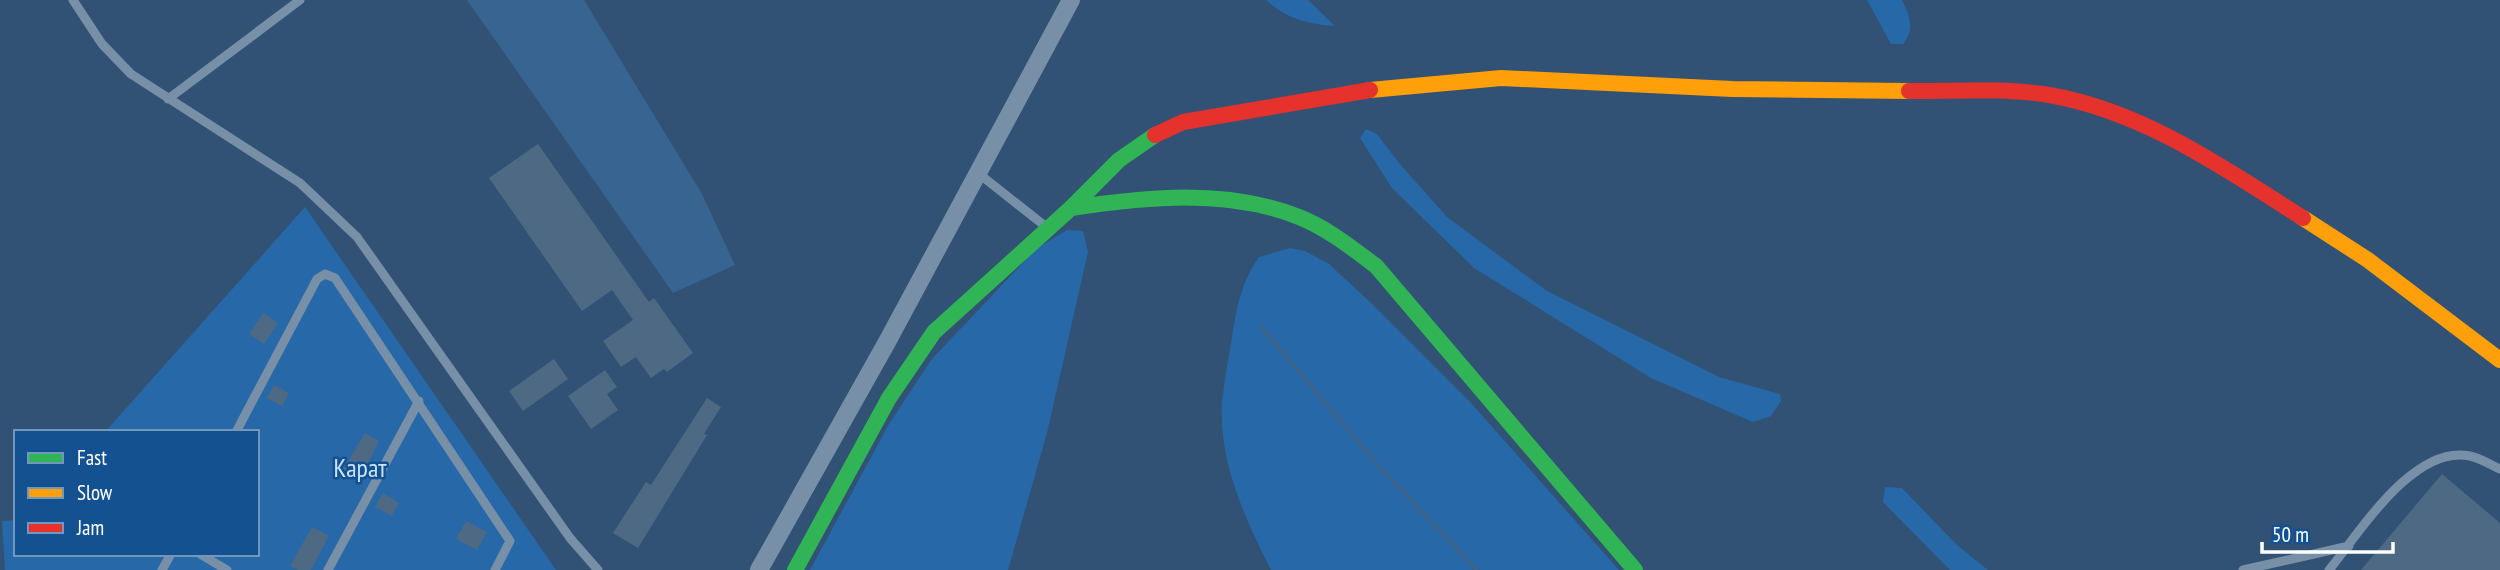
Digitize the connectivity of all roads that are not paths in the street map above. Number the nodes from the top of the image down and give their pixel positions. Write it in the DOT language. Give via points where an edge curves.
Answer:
graph roads {
  1 [pos="73,0"];
  2 [pos="300,0"];
  3 [pos="1071,0"];
  4 [pos="168,99"];
  5 [pos="978,173"];
  6 [pos="1071,208"];
  7 [pos="1048,228"];
  8 [pos="2500,360"];
  9 [pos="419,401"];
  10 [pos="237,430"];
  11 [pos="2500,469"];
  12 [pos="2349,546"];
  13 [pos="203,556"];
  14 [pos="227,570"];
  15 [pos="328,570"];
  16 [pos="495,570"];
  17 [pos="598,570"];
  18 [pos="759,570"];
  19 [pos="795,570"];
  20 [pos="1635,570"];
  21 [pos="2243,570"];
  22 [pos="2329,570"];
  1 -- 4 [label="lane" via="102,44 131,74"];
  2 -- 4 [label="lane"];
  3 -- 5 [label="street"];
  4 -- 17 [label="lane" via="300,183 358,237 570,538"];
  5 -- 7 [label="lane"];
  5 -- 18 [label="street"];
  6 -- 7 [label="street"];
  6 -- 8 [label="street" via="1146,139 1183,122 1402,85 1501,78 1732,89 2047,95 2136,121 2193,150 2368,260"];
  6 -- 20 [label="street" via="1136,197 1238,202 1298,217 1338,237 1376,266"];
  7 -- 19 [label="street" via="969,297 909,364"];
  9 -- 10 [label="lane" via="335,278 325,274 317,279"];
  9 -- 15 [label="lane"];
  9 -- 16 [label="lane" via="510,541"];
  11 -- 12 [label="lane" via="2470,455 2420,466"];
  12 -- 21 [label="lane"];
  12 -- 22 [label="lane"];
  13 -- 14 [label="lane"];
}
